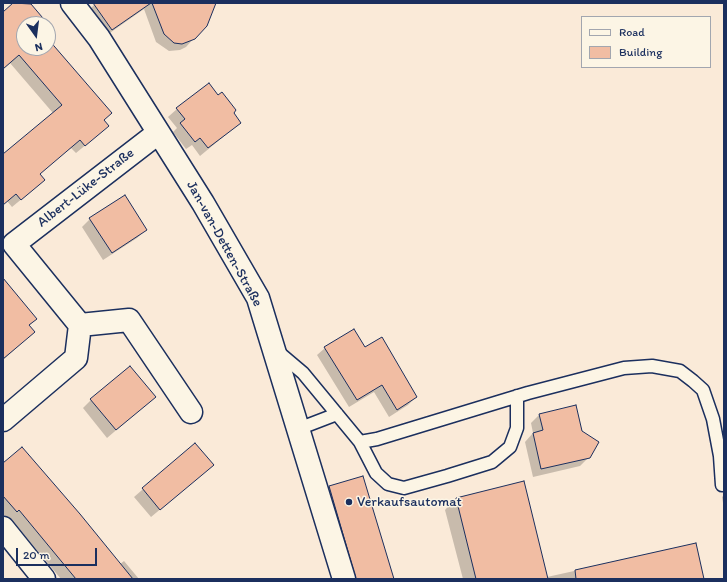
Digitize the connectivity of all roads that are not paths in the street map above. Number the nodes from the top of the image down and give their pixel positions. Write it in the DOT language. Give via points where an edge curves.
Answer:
graph roads {
  1 [pos="72,3"];
  2 [pos="158,133"];
  3 [pos="8,238"];
  4 [pos="80,325"];
  5 [pos="273,347"];
  6 [pos="517,396"];
  7 [pos="191,412"];
  8 [pos="337,414"];
  9 [pos="3,420"];
  10 [pos="298,429"];
  11 [pos="360,442"];
  12 [pos="722,485"];
  13 [pos="3,528"];
  14 [pos="44,579"];
  15 [pos="344,579"];
  1 -- 2 [label="street, Jan-van-Detten-Straße" via="98,38"];
  2 -- 3 [label="street, Albert-Lüke-Straße"];
  2 -- 5 [label="street, Jan-van-Detten-Straße" via="203,203 258,298"];
  3 -- 4 [label="street, Albert-Lüke-Straße"];
  4 -- 7 [label="street" via="129,320"];
  4 -- 9 [label="street" via="76,358"];
  5 -- 8 [label="lane" via="303,373"];
  5 -- 10 [label="street, Jan-van-Detten-Straße"];
  6 -- 11 [label="lane"];
  6 -- 11 [label="lane" via="517,428 510,448 492,462 447,476 404,488 388,484 376,473"];
  6 -- 12 [label="lane" via="624,368 652,366 680,371 703,390 713,419"];
  8 -- 10 [label="lane"];
  8 -- 11 [label="lane"];
  10 -- 15 [label="street, Jan-van-Detten-Straße"];
  13 -- 14 [label="street"];
}
